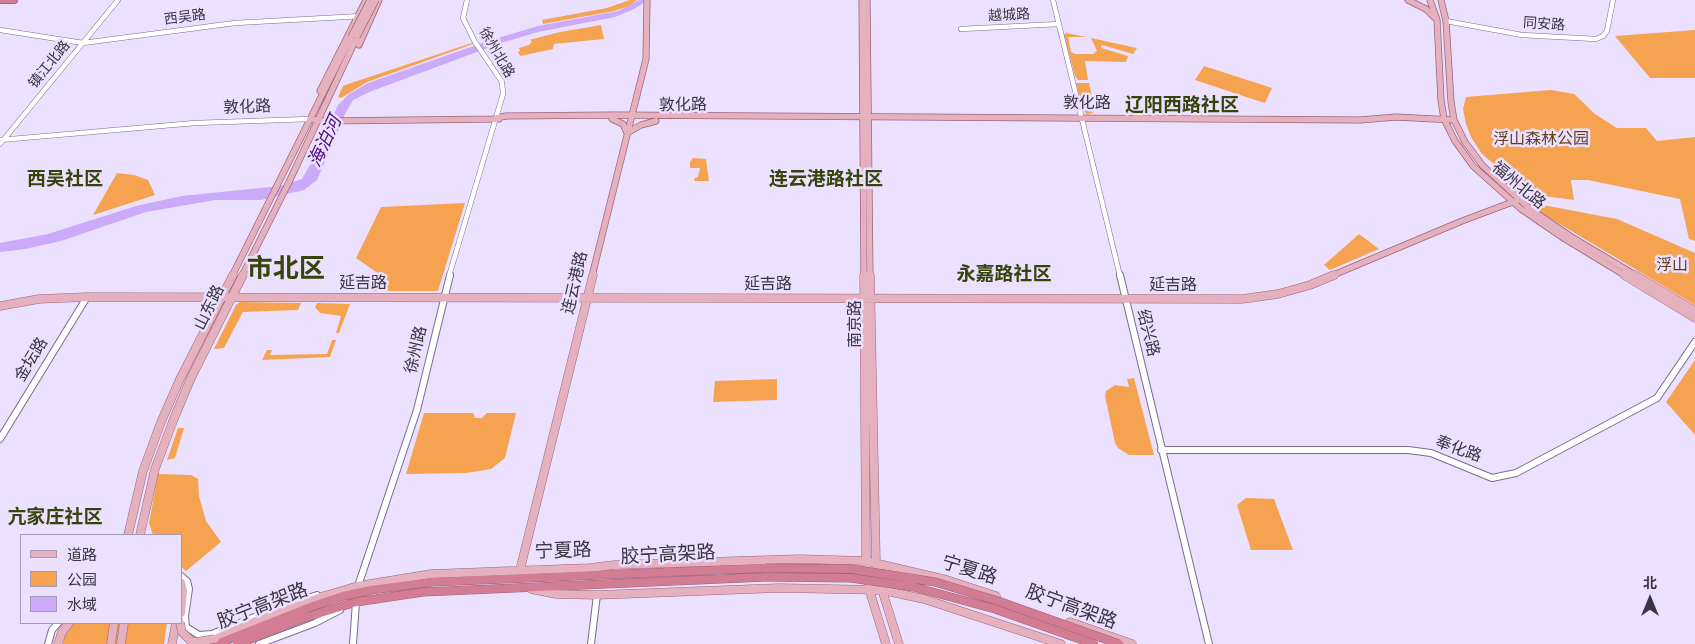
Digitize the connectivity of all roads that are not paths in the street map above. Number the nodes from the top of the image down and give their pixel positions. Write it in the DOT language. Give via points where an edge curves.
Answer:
graph roads {
  1 [pos="0,0"];
  2 [pos="14,0"];
  3 [pos="118,0"];
  4 [pos="366,0"];
  5 [pos="370,0"];
  6 [pos="378,0"];
  7 [pos="467,0"];
  8 [pos="647,0"];
  9 [pos="862,0"];
  10 [pos="868,0"];
  11 [pos="1053,0"];
  12 [pos="1408,0"];
  13 [pos="1430,0"];
  14 [pos="1441,0"];
  15 [pos="1613,0"];
  16 [pos="373,14"];
  17 [pos="357,18"];
  18 [pos="1437,20"];
  19 [pos="1446,21"];
  20 [pos="1059,24"];
  21 [pos="961,29"];
  22 [pos="0,30"];
  23 [pos="354,37"];
  24 [pos="83,43"];
  25 [pos="635,100"];
  26 [pos="327,101"];
  27 [pos="613,117"];
  28 [pos="631,117"];
  29 [pos="496,118"];
  30 [pos="865,118"];
  31 [pos="1082,118"];
  32 [pos="310,119"];
  33 [pos="656,119"];
  34 [pos="1444,119"];
  35 [pos="318,120"];
  36 [pos="1454,120"];
  37 [pos="627,133"];
  38 [pos="1,141"];
  39 [pos="1518,200"];
  40 [pos="1511,202"];
  41 [pos="87,296"];
  42 [pos="443,297"];
  43 [pos="222,298"];
  44 [pos="232,298"];
  45 [pos="587,298"];
  46 [pos="867,299"];
  47 [pos="1125,300"];
  48 [pos="0,306"];
  49 [pos="1695,311"];
  50 [pos="1695,318"];
  51 [pos="1695,342"];
  52 [pos="0,439"];
  53 [pos="1161,450"];
  54 [pos="127,534"];
  55 [pos="141,534"];
  56 [pos="866,561"];
  57 [pos="876,562"];
  58 [pos="589,568"];
  59 [pos="520,570"];
  60 [pos="639,571"];
  61 [pos="684,572"];
  62 [pos="766,573"];
  63 [pos="182,577"];
  64 [pos="358,586"];
  65 [pos="182,587"];
  66 [pos="524,588"];
  67 [pos="869,589"];
  68 [pos="882,590"];
  69 [pos="598,594"];
  70 [pos="182,602"];
  71 [pos="356,602"];
  72 [pos="57,624"];
  73 [pos="62,624"];
  74 [pos="68,624"];
  75 [pos="114,624"];
  76 [pos="124,624"];
  77 [pos="176,624"];
  78 [pos="180,624"];
  79 [pos="210,641"];
  80 [pos="48,644"];
  81 [pos="53,644"];
  82 [pos="58,644"];
  83 [pos="111,644"];
  84 [pos="121,644"];
  85 [pos="172,644"];
  86 [pos="199,644"];
  87 [pos="238,644"];
  88 [pos="259,644"];
  89 [pos="353,644"];
  90 [pos="591,644"];
  91 [pos="886,644"];
  92 [pos="899,644"];
  93 [pos="1061,644"];
  94 [pos="1094,644"];
  95 [pos="1119,644"];
  96 [pos="1132,644"];
  97 [pos="1208,644"];
  1 -- 2 [label="highway"];
  3 -- 24 [label="street, 镇江北路"];
  4 -- 17 [label="main road, 山东路"];
  5 -- 23 [label="main road, 山东路, bridge"];
  6 -- 16 [label="main road, 山东路"];
  6 -- 23 [label="main road, 山东路, bridge"];
  7 -- 29 [label="street, 徐州北路" via="463,18 503,87"];
  8 -- 25 [label="main road, 连云港路" via="646,59"];
  9 -- 30 [label="main road, 南京路"];
  10 -- 30 [label="main road, 南京路"];
  11 -- 20 [label="street, 绍兴路"];
  12 -- 18 [label="main road" via="1426,9"];
  13 -- 18 [label="main road, 福州北路"];
  14 -- 19 [label="main road, 福州北路"];
  15 -- 19 [label="street, 同安路" via="1606,31 1596,39 1522,36"];
  16 -- 17 [label="street, 西吴路"];
  16 -- 26 [label="main road, 山东路" via="338,89"];
  17 -- 24 [label="street, 西吴路" via="235,23"];
  17 -- 32 [label="main road, 山东路" via="326,77"];
  18 -- 34 [label="main road, 福州北路"];
  19 -- 36 [label="main road, 福州北路"];
  20 -- 21 [label="street, 越城路"];
  20 -- 31 [label="street, 绍兴路"];
  22 -- 24 [label="street, 西吴路"];
  23 -- 26 [label="main road, 山东路"];
  23 -- 32 [label="main road, 山东路"];
  24 -- 38 [label="street, 镇江北路"];
  25 -- 27 [label="main road" via="630,108"];
  25 -- 28 [label="main road, 连云港路"];
  25 -- 33 [label="main road" via="638,108"];
  26 -- 35 [label="main road, 山东路"];
  27 -- 28 [label="main road, 敦化路"];
  27 -- 29 [label="main road, 敦化路"];
  27 -- 37 [label="main road" via="623,124"];
  28 -- 33 [label="main road, 敦化路"];
  28 -- 37 [label="main road, 连云港路"];
  29 -- 35 [label="main road, 敦化路"];
  29 -- 42 [label="street, 徐州路"];
  30 -- 31 [label="main road, 敦化路"];
  30 -- 33 [label="main road, 敦化路"];
  30 -- 46 [label="main road, 南京路"];
  31 -- 34 [label="main road, 敦化路"];
  31 -- 47 [label="street, 绍兴路"];
  32 -- 35 [label="main road, 敦化路"];
  32 -- 38 [label="street, 敦化路" via="195,123"];
  32 -- 43 [label="main road, 山东路"];
  33 -- 37 [label="main road"];
  34 -- 36 [label="main road, 敦化路"];
  34 -- 40 [label="main road, 福州北路" via="1468,159"];
  35 -- 44 [label="main road, 山东路"];
  36 -- 39 [label="main road, 福州北路" via="1478,159"];
  37 -- 45 [label="main road, 连云港路"];
  39 -- 40 [label="main road, 延吉路"];
  39 -- 49 [label="main road, 福州北路" via="1570,236"];
  40 -- 47 [label="main road, 延吉路" via="1295,290 1242,299"];
  40 -- 50 [label="main road, 福州北路" via="1565,239"];
  41 -- 43 [label="main road, 延吉路"];
  41 -- 48 [label="main road, 延吉路"];
  41 -- 52 [label="street, 金坛路"];
  42 -- 44 [label="main road, 延吉路"];
  42 -- 45 [label="main road, 延吉路"];
  42 -- 64 [label="street, 徐州路" via="417,410"];
  43 -- 44 [label="main road, 延吉路"];
  43 -- 54 [label="main road, 山东路" via="161,422 143,471"];
  44 -- 55 [label="main road, 山东路" via="173,421 155,469"];
  45 -- 46 [label="main road, 延吉路"];
  45 -- 59 [label="main road, 连云港路"];
  46 -- 47 [label="main road, 延吉路"];
  46 -- 56 [label="main road, 南京路"];
  46 -- 57 [label="main road, 南京路"];
  47 -- 53 [label="street, 绍兴路"];
  51 -- 53 [label="street, 奉化路" via="1657,398 1516,473 1492,478 1431,453 1408,450"];
  53 -- 97 [label="street, 绍兴路"];
  56 -- 57 [label="main road, 宁夏路"];
  56 -- 58 [label="main road, 宁夏路" via="799,559"];
  56 -- 67 [label="main road, 南京路"];
  57 -- 68 [label="main road, 南京路"];
  57 -- 96 [label="main road, 宁夏路" via="947,580"];
  58 -- 59 [label="main road, 宁夏路"];
  58 -- 60 [label="main road"];
  59 -- 64 [label="main road, 宁夏路" via="431,574"];
  60 -- 61 [label="highway"];
  61 -- 62 [label="highway, 胶宁高架路"];
  61 -- 79 [label="highway, 胶宁高架路" via="432,582 372,590 343,596"];
  62 -- 66 [label="highway, 胶宁高架路"];
  62 -- 94 [label="highway, 胶宁高架路, bridge" via="850,578 914,587 995,609"];
  62 -- 95 [label="highway, 胶宁高架路, bridge" via="851,569 928,580"];
  63 -- 79 [label="street" via="187,581 188,590 186,627"];
  64 -- 79 [label="main road, 宁夏路" via="270,615"];
  65 -- 70 [label="main road"];
  66 -- 69 [label="main road" via="556,594"];
  66 -- 71 [label="highway, 胶宁高架路" via="423,592"];
  67 -- 68 [label="main road"];
  67 -- 69 [label="main road" via="779,588"];
  67 -- 91 [label="main road, 南京路"];
  68 -- 92 [label="main road, 南京路"];
  68 -- 93 [label="main road" via="924,599"];
  69 -- 90 [label="street"];
  71 -- 87 [label="highway, 胶宁高架路"];
  71 -- 88 [label="street" via="315,623"];
  71 -- 89 [label="street"];
  72 -- 80 [label="street"];
  73 -- 81 [label="main road"];
  74 -- 82 [label="main road"];
  75 -- 83 [label="main road"];
  76 -- 84 [label="main road"];
  77 -- 85 [label="main road"];
  78 -- 79 [label="main road, bridge" via="182,632 192,641"];
  79 -- 86 [label="street"];
}
